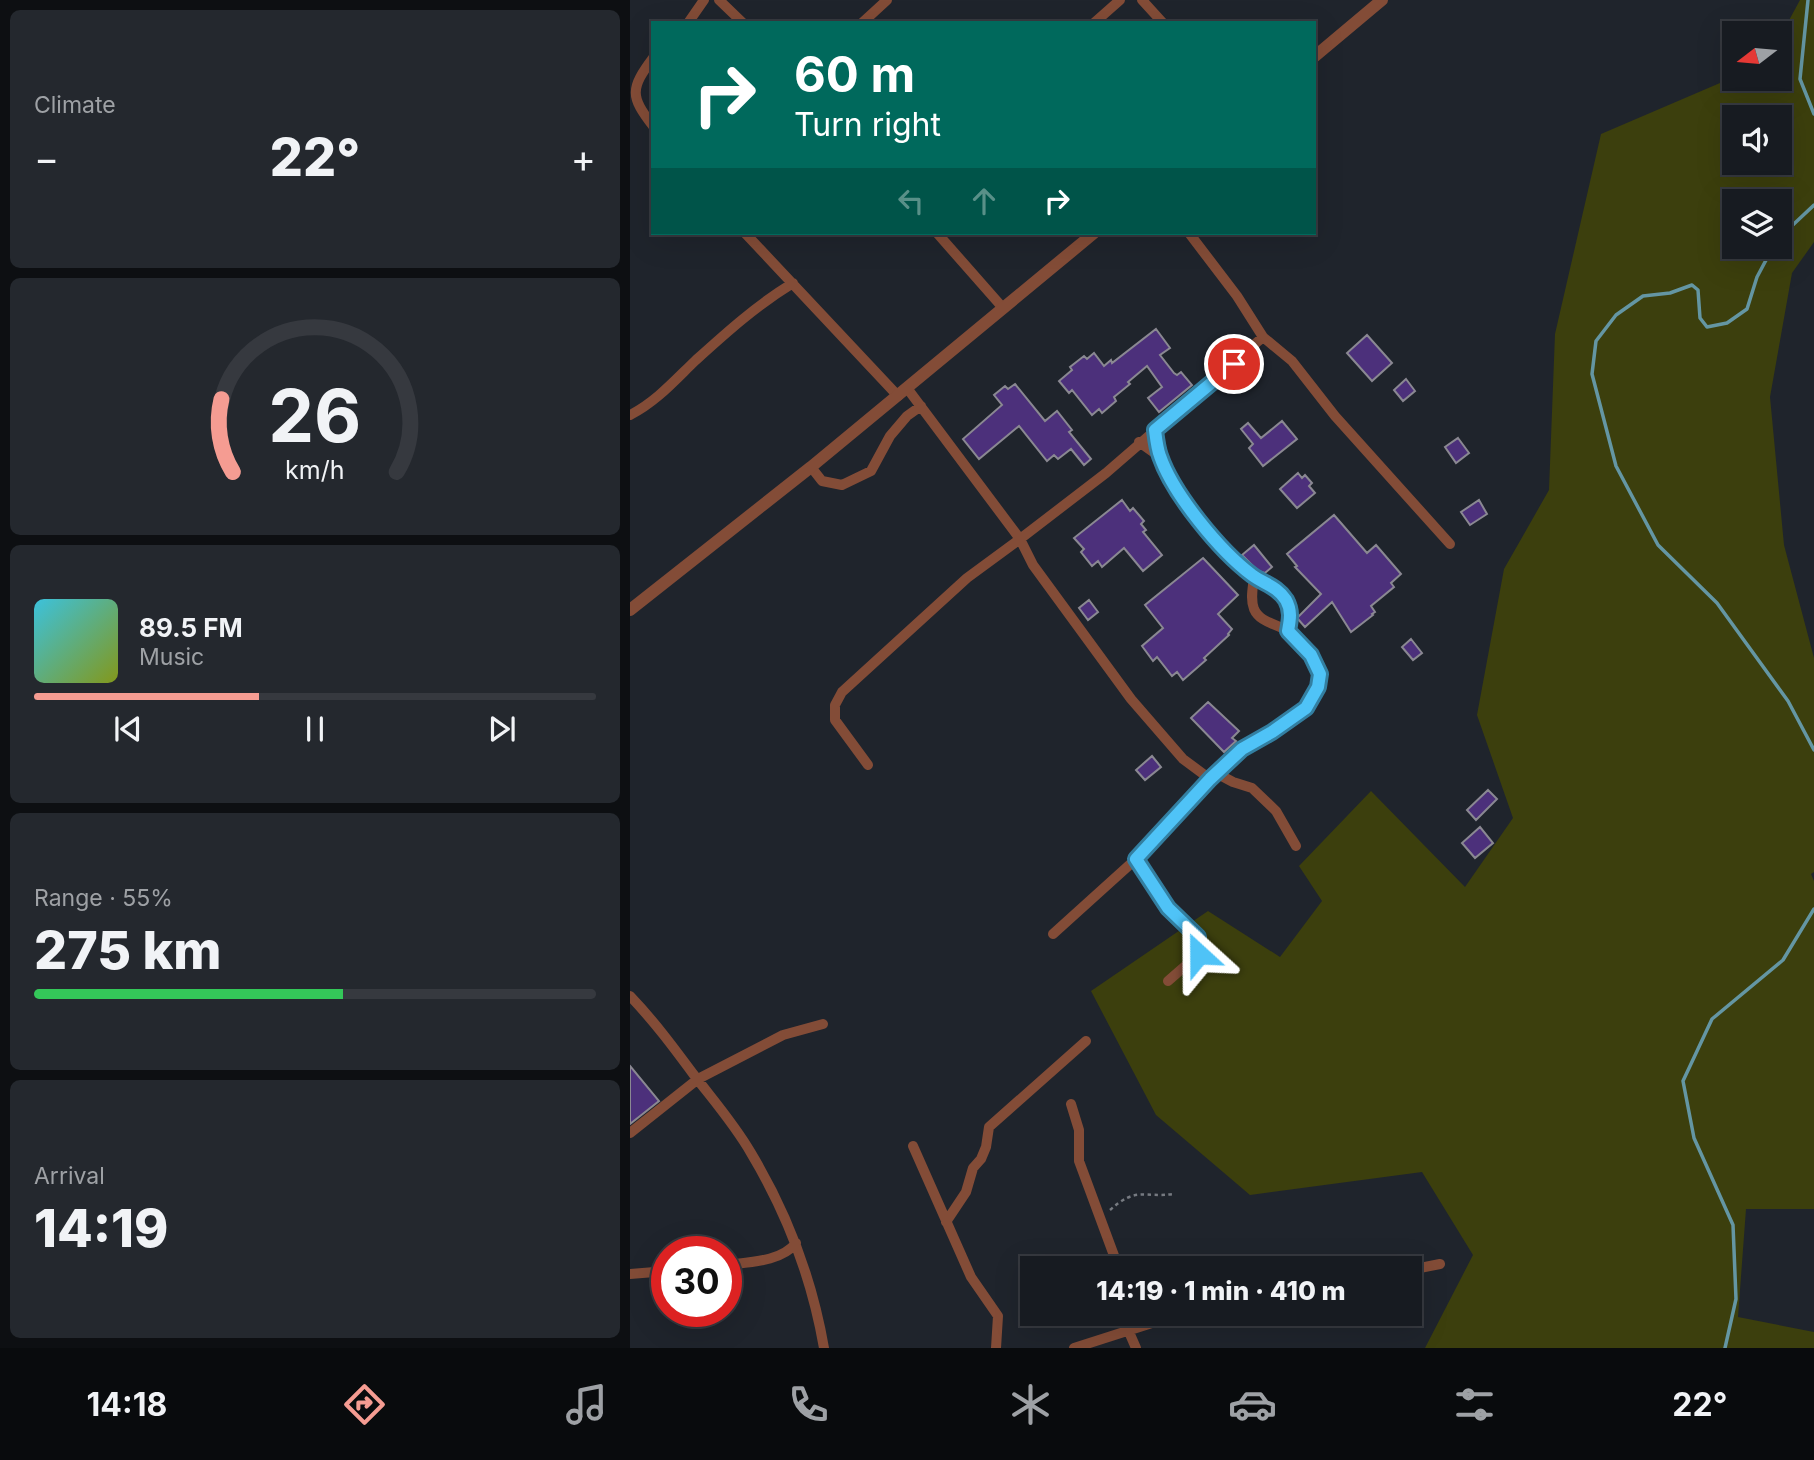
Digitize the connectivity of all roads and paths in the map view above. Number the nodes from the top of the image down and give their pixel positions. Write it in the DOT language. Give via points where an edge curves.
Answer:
graph roads {
  1 [pos="704,0"];
  2 [pos="719,0"];
  3 [pos="887,0"];
  4 [pos="1120,0"];
  5 [pos="1142,0"];
  6 [pos="1382,0"];
  7 [pos="689,21"];
  8 [pos="741,21"];
  9 [pos="864,21"];
  10 [pos="1096,21"];
  11 [pos="1161,21"];
  12 [pos="1316,55"];
  13 [pos="651,61"];
  14 [pos="633,109"];
  15 [pos="651,124"];
  16 [pos="747,235"];
  17 [pos="939,235"];
  18 [pos="1092,235"];
  19 [pos="1191,235"];
  20 [pos="793,283"];
  21 [pos="1003,308"];
  22 [pos="1263,337"];
  23 [pos="903,392"];
  24 [pos="921,406"];
  25 [pos="630,415"];
  26 [pos="1155,430"];
  27 [pos="1139,442"];
  28 [pos="1160,457"];
  29 [pos="811,467"];
  30 [pos="1020,539"];
  31 [pos="1450,544"];
  32 [pos="1254,577"];
  33 [pos="630,611"];
  34 [pos="1288,631"];
  35 [pos="869,765"];
  36 [pos="1213,776"];
  37 [pos="1296,846"];
  38 [pos="1136,859"];
  39 [pos="1053,934"];
  40 [pos="1168,981"];
  41 [pos="630,996"];
  42 [pos="823,1024"];
  43 [pos="1086,1041"];
  44 [pos="698,1079"];
  45 [pos="1071,1104"];
  46 [pos="630,1133"];
  47 [pos="913,1146"];
  48 [pos="1174,1194"];
  49 [pos="1100,1220"];
  50 [pos="946,1222"];
  51 [pos="796,1243"];
  52 [pos="1114,1256"];
  53 [pos="742,1263"];
  54 [pos="1440,1264"];
  55 [pos="1422,1268"];
  56 [pos="651,1273"];
  57 [pos="630,1274"];
  58 [pos="1141,1326"];
  59 [pos="1129,1332"];
  60 [pos="824,1348"];
  61 [pos="996,1348"];
  62 [pos="1074,1348"];
  63 [pos="1136,1348"];
  1 -- 7 [label="street"];
  2 -- 8 [label="street"];
  3 -- 9 [label="street"];
  4 -- 10 [label="street"];
  5 -- 11 [label="street"];
  6 -- 12 [label="street"];
  13 -- 14 [label="street" via="634,86"];
  14 -- 15 [label="street"];
  16 -- 20 [label="street"];
  17 -- 21 [label="street"];
  18 -- 21 [label="street"];
  19 -- 22 [label="street"];
  20 -- 23 [label="street"];
  20 -- 25 [label="street" via="762,302 669,387"];
  21 -- 23 [label="street"];
  22 -- 26 [label="street"];
  22 -- 31 [label="street" via="1292,361"];
  23 -- 24 [label="street"];
  23 -- 29 [label="street"];
  24 -- 29 [label="street" via="890,436 872,471 842,485 822,481"];
  24 -- 30 [label="street"];
  26 -- 27 [label="street"];
  26 -- 28 [label="street"];
  27 -- 28 [label="street"];
  27 -- 30 [label="street"];
  28 -- 32 [label="street" via="1180,495 1220,546"];
  29 -- 33 [label="street"];
  30 -- 35 [label="street" via="967,578 842,692 835,705 835,720"];
  30 -- 36 [label="street" via="1033,565 1131,699 1183,759"];
  32 -- 34 [label="street" via="1287,601"];
  32 -- 34 [label="street" via="1256,613"];
  34 -- 36 [label="street" via="1311,655 1320,674 1318,687 1306,708 1242,749"];
  36 -- 37 [label="street" via="1252,788 1276,811"];
  36 -- 38 [label="street"];
  38 -- 39 [label="street"];
  38 -- 40 [label="street" via="1168,908 1198,937 1199,954"];
  41 -- 44 [label="street"];
  42 -- 44 [label="street" via="783,1035"];
  43 -- 50 [label="street" via="989,1127 981,1159"];
  44 -- 46 [label="street"];
  44 -- 51 [label="street" via="750,1152"];
  45 -- 49 [label="street" via="1079,1130 1079,1161"];
  47 -- 50 [label="street"];
  48 -- 49 [label="path" via="1125,1197"];
  49 -- 52 [label="street"];
  50 -- 61 [label="street" via="971,1277 998,1316"];
  51 -- 53 [label="street" via="779,1255"];
  51 -- 60 [label="street"];
  54 -- 55 [label="street"];
  56 -- 57 [label="street"];
  58 -- 59 [label="street"];
  59 -- 62 [label="street"];
  59 -- 63 [label="street"];
}
